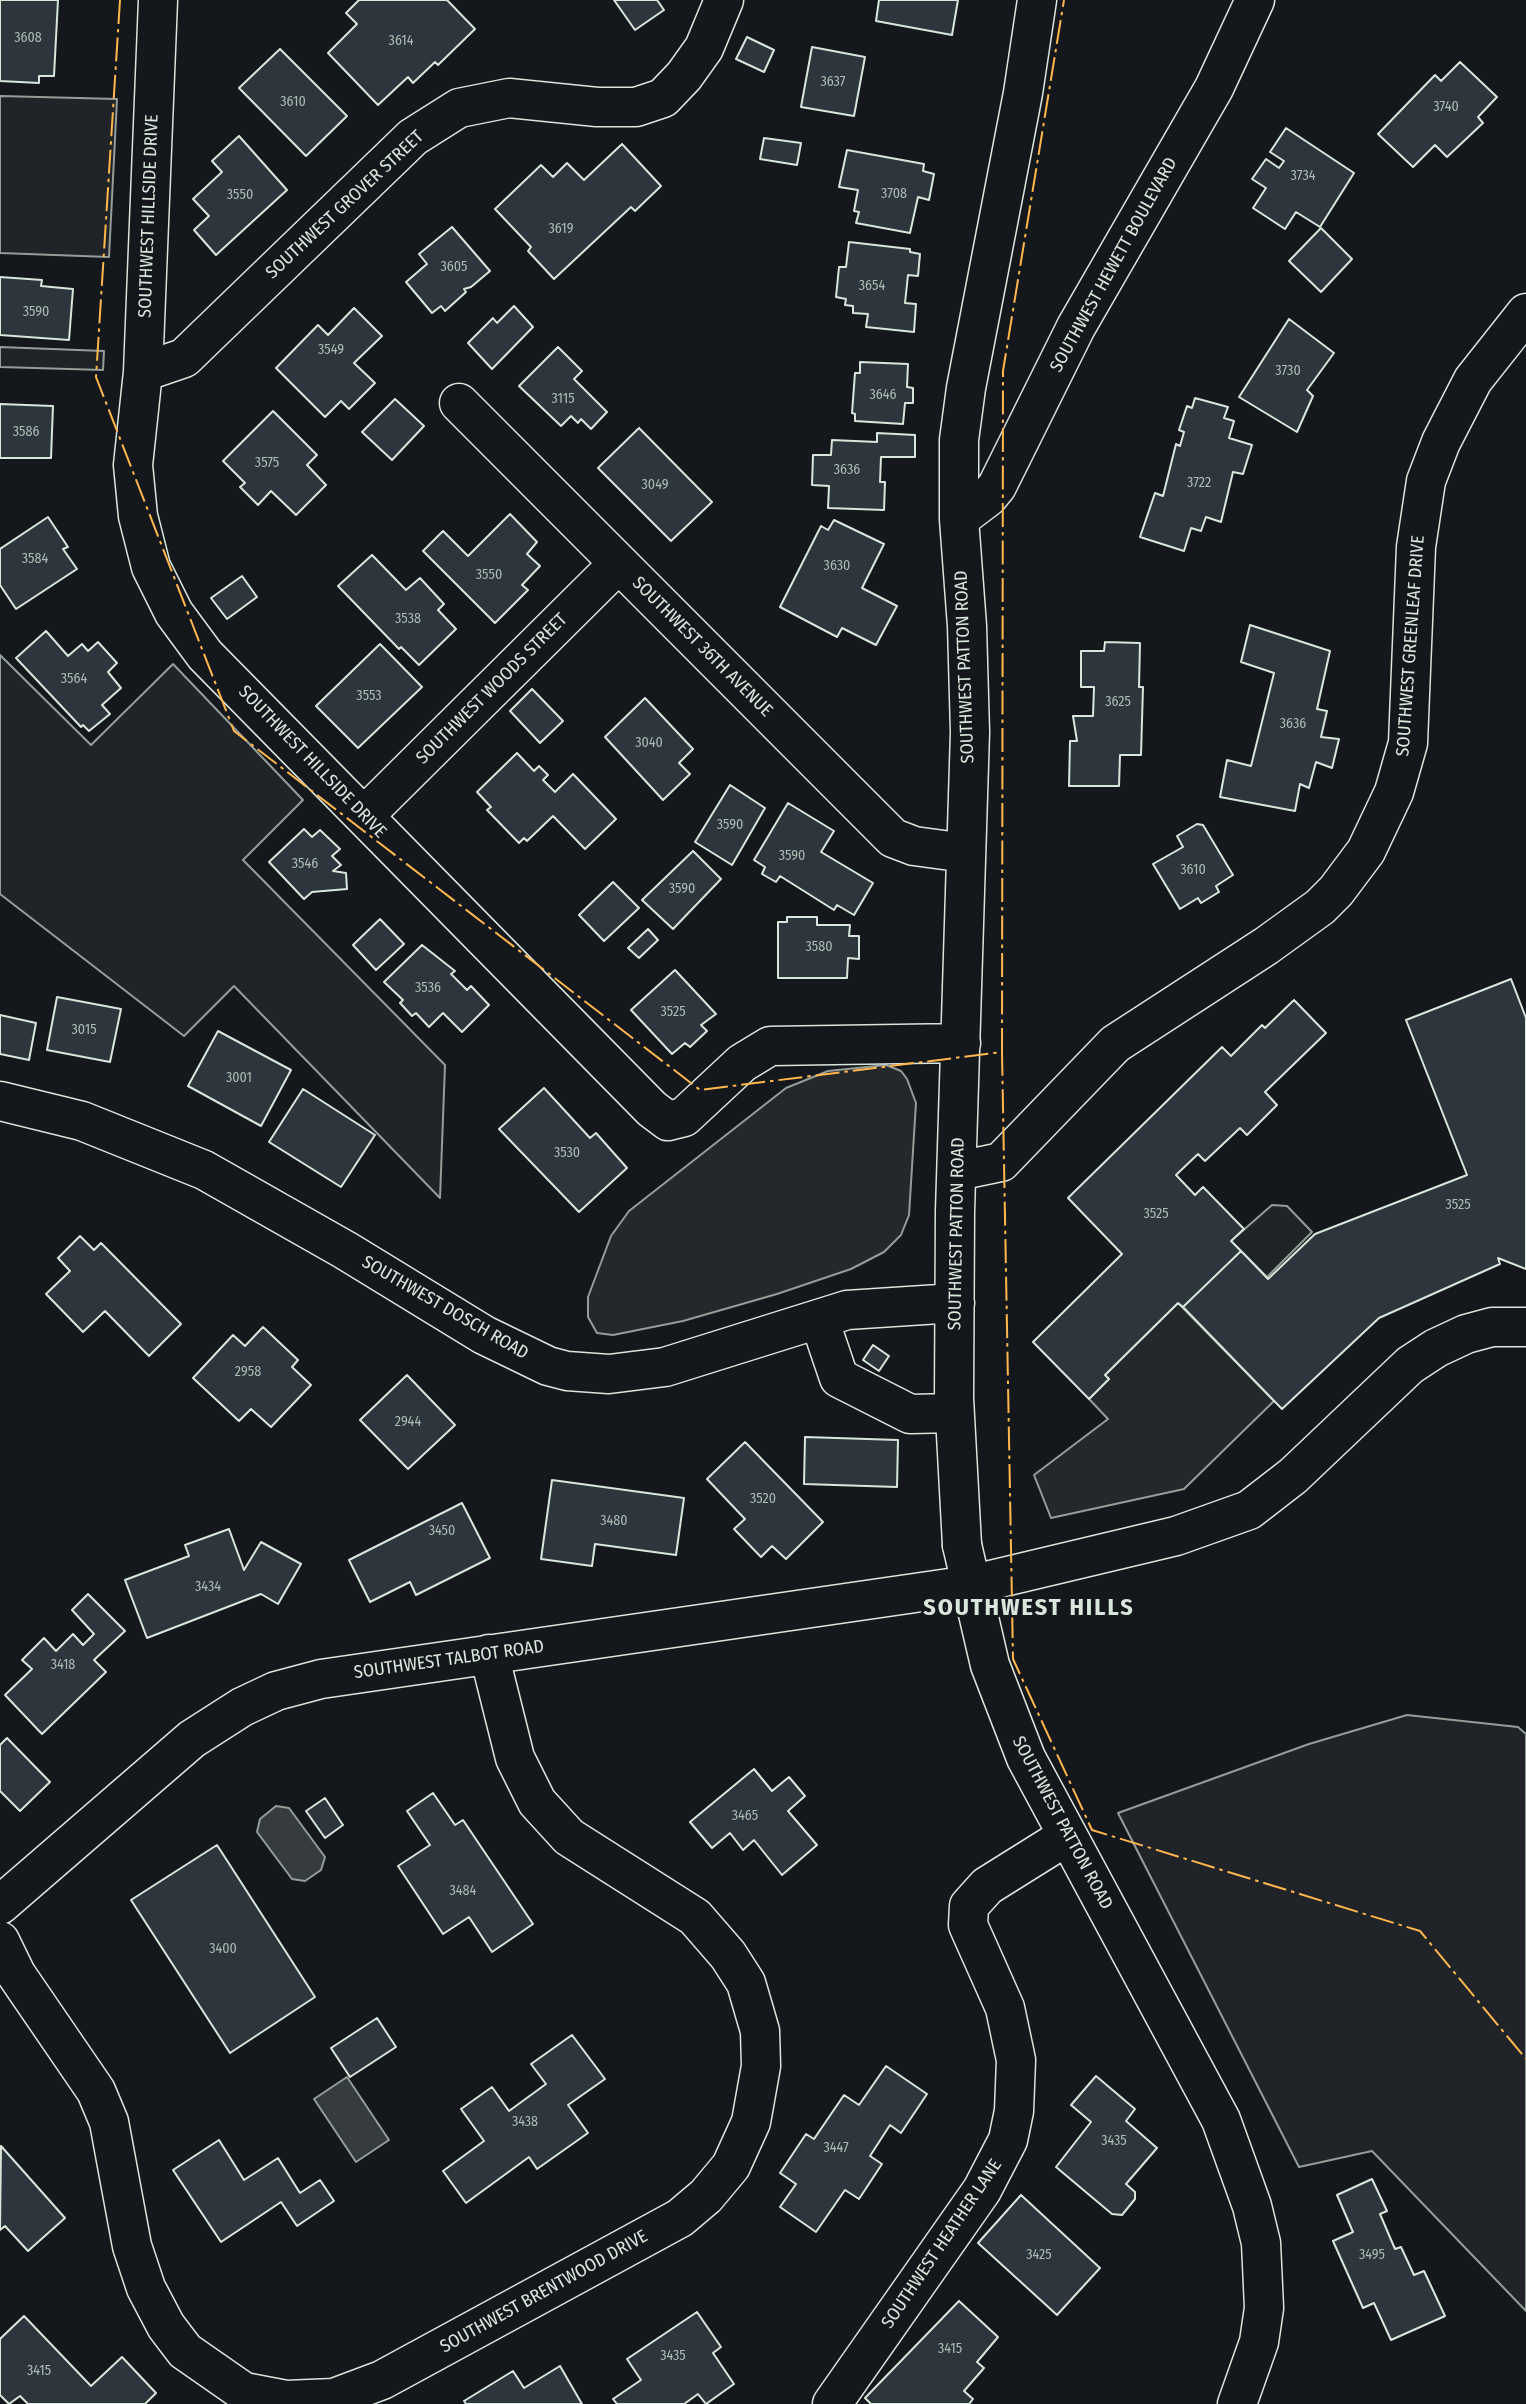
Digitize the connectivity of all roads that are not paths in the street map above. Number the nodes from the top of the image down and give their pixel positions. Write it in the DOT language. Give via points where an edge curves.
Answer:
graph roads {
  1 [pos="158,0"];
  2 [pos="724,0"];
  3 [pos="1037,0"];
  4 [pos="1255,0"];
  5 [pos="1526,313"];
  6 [pos="143,372"];
  7 [pos="459,402"];
  8 [pos="959,519"];
  9 [pos="618,564"];
  10 [pos="365,815"];
  11 [pos="966,852"];
  12 [pos="961,1043"];
  13 [pos="0,1101"];
  14 [pos="958,1171"];
  15 [pos="955,1303"];
  16 [pos="818,1319"];
  17 [pos="1526,1327"];
  18 [pos="954,1413"];
  19 [pos="970,1585"];
  20 [pos="489,1654"];
  21 [pos="1067,1836"];
  22 [pos="0,1905"];
  23 [pos="0,1941"];
  24 [pos="832,2404"];
  25 [pos="1237,2404"];
  1 -- 6 [label="street, SOUTHWEST HILLSIDE DRIVE"];
  2 -- 6 [label="street, SOUTHWEST GROVER STREET" via="704,48 663,98 623,107 509,98 459,108 413,136 184,358"];
  3 -- 8 [label="street, SOUTHWEST PATTON ROAD" via="966,388 959,440"];
  4 -- 8 [label="street, SOUTHWEST HEWETT BOULEVARD" via="1195,123 1076,327 997,486"];
  5 -- 14 [label="street, SOUTHWEST GREENLEAF DRIVE" via="1473,380 1426,481 1416,547 1408,743 1394,792 1366,851 1336,891 1303,919 1115,1044 1001,1162"];
  6 -- 10 [label="street, SOUTHWEST HILLSIDE DRIVE" via="134,465 138,516 151,566 174,613 205,655"];
  7 -- 9 [label="street, SOUTHWEST 36TH AVENUE"];
  8 -- 11 [label="street, SOUTHWEST PATTON ROAD" via="969,706"];
  9 -- 10 [label="street, SOUTHWEST WOODS STREET"];
  9 -- 11 [label="street, SOUTHWEST 36TH AVENUE" via="893,838 914,846"];
  10 -- 12 [label="street, SOUTHWEST HILLSIDE DRIVE" via="652,1110 668,1121 684,1117 742,1063 770,1046"];
  11 -- 12 [label="street, SOUTHWEST PATTON ROAD"];
  12 -- 14 [label="street, SOUTHWEST PATTON ROAD"];
  13 -- 16 [label="street, SOUTHWEST DOSCH ROAD" via="82,1121 204,1170 484,1335 548,1366 609,1374 664,1367"];
  14 -- 15 [label="street, SOUTHWEST PATTON ROAD"];
  15 -- 16 [label="street, SOUTHWEST DOSCH ROAD" via="847,1310"];
  15 -- 18 [label="street, SOUTHWEST PATTON ROAD"];
  16 -- 18 [label="street" via="839,1378 911,1413"];
  17 -- 19 [label="street, SOUTHWEST TALBOT ROAD" via="1493,1327 1466,1334 1410,1365 1293,1476 1249,1510 1175,1536"];
  18 -- 19 [label="street, SOUTHWEST PATTON ROAD" via="962,1545"];
  19 -- 20 [label="street, SOUTHWEST TALBOT ROAD"];
  19 -- 21 [label="street, SOUTHWEST PATTON ROAD" via="1008,1716"];
  20 -- 22 [label="street, SOUTHWEST TALBOT ROAD" via="321,1679 258,1698 192,1739"];
  20 -- 23 [label="street, SOUTHWEST BRENTWOOD DRIVE" via="515,1758 537,1802 569,1837 695,1917 746,1983 760,2031 761,2066 751,2122 731,2166 680,2218 382,2380 334,2398 286,2400 244,2392 185,2351 166,2326 146,2288 132,2246 109,2122 96,2091 16,1973"];
  21 -- 24 [label="street, SOUTHWEST HEATHER LANE" via="987,1886 969,1906 968,1925 1005,2008 1016,2060 1008,2140 982,2190"];
  21 -- 25 [label="street, SOUTHWEST PATTON ROAD" via="1221,2120 1252,2206 1261,2243 1264,2308 1259,2342"];
}
